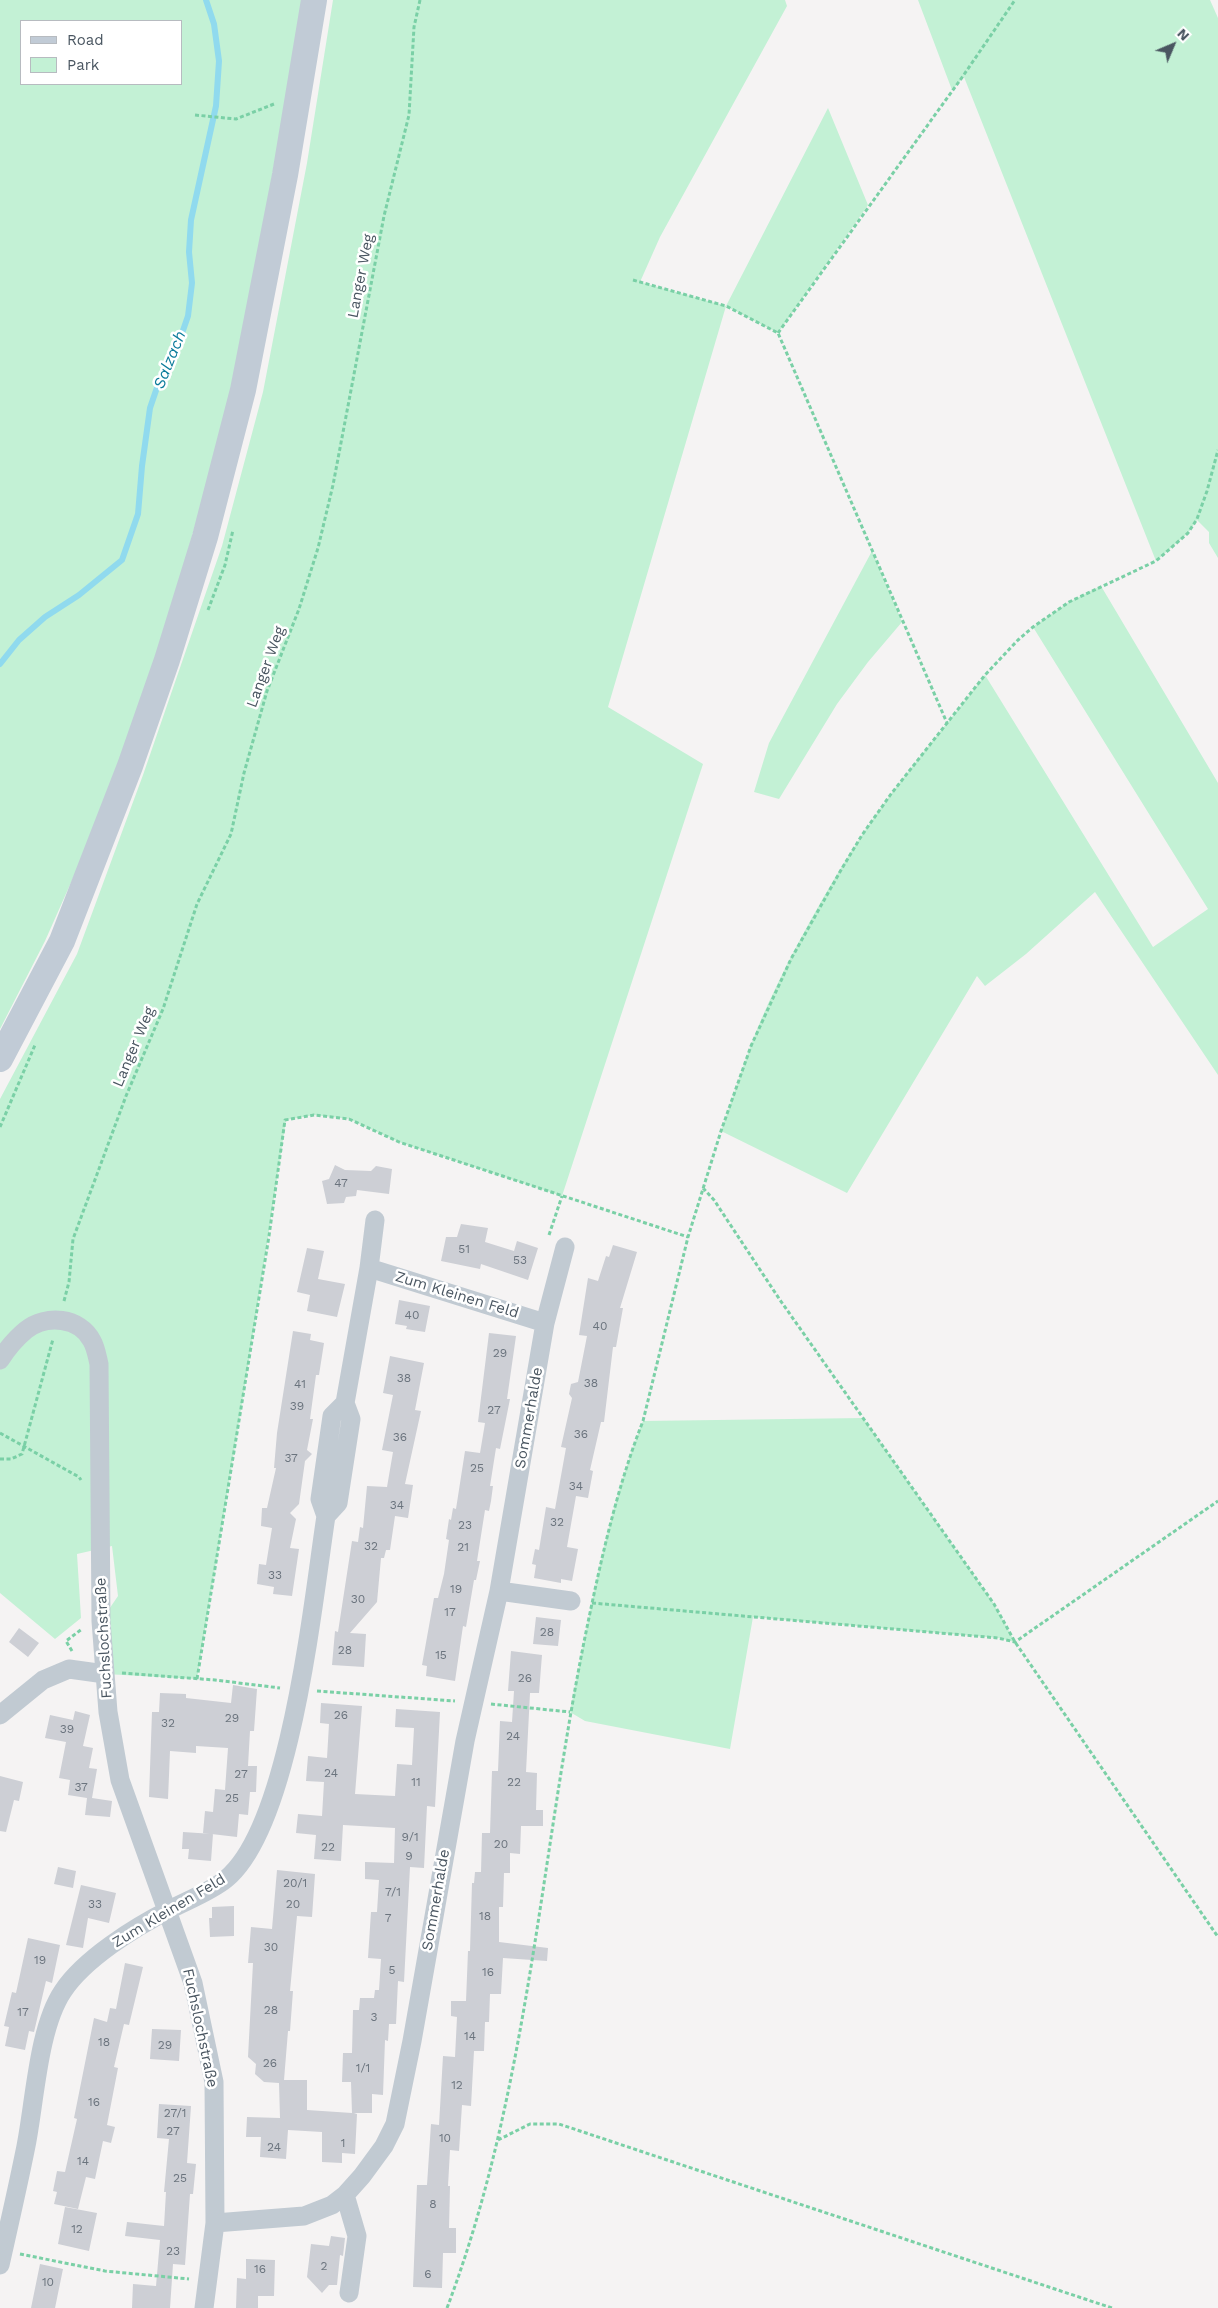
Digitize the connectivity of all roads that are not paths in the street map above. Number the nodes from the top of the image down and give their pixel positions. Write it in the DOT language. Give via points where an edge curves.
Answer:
graph roads {
  1 [pos="314,0"];
  2 [pos="0,1059"];
  3 [pos="375,1220"];
  4 [pos="565,1247"];
  5 [pos="369,1268"];
  6 [pos="545,1323"];
  7 [pos="0,1360"];
  8 [pos="499,1591"];
  9 [pos="571,1601"];
  10 [pos="105,1674"];
  11 [pos="0,1715"];
  12 [pos="167,1911"];
  13 [pos="345,2195"];
  14 [pos="215,2223"];
  15 [pos="2,2258"];
  16 [pos="349,2293"];
  17 [pos="204,2308"];
  1 -- 2 [label="street" via="285,175 243,390 205,537 168,660 62,941"];
  3 -- 5 [label="street, Zum Kleinen Feld"];
  4 -- 6 [label="street, Sommerhalde"];
  5 -- 6 [label="street, Zum Kleinen Feld"];
  5 -- 12 [label="street, Zum Kleinen Feld" via="345,1403 332,1416 320,1500 326,1516 299,1689 272,1800 248,1855 226,1879"];
  6 -- 8 [label="street, Sommerhalde"];
  7 -- 10 [label="street, Fuchslochstraße" via="27,1329 39,1322 76,1322 92,1341 99,1364 100,1621"];
  8 -- 9 [label="street"];
  8 -- 13 [label="street, Sommerhalde" via="473,1702 395,2124 384,2146"];
  10 -- 11 [label="street" via="69,1669 43,1680"];
  10 -- 12 [label="street, Fuchslochstraße" via="120,1780"];
  12 -- 14 [label="street, Fuchslochstraße" via="193,1983 214,2082"];
  12 -- 15 [label="street, Zum Kleinen Feld" via="119,1938 82,1970 63,1991 47,2024"];
  13 -- 14 [label="street, Sommerhalde" via="332,2205 304,2216"];
  13 -- 16 [label="street" via="357,2236"];
  14 -- 17 [label="street, Fuchslochstraße"];
}
